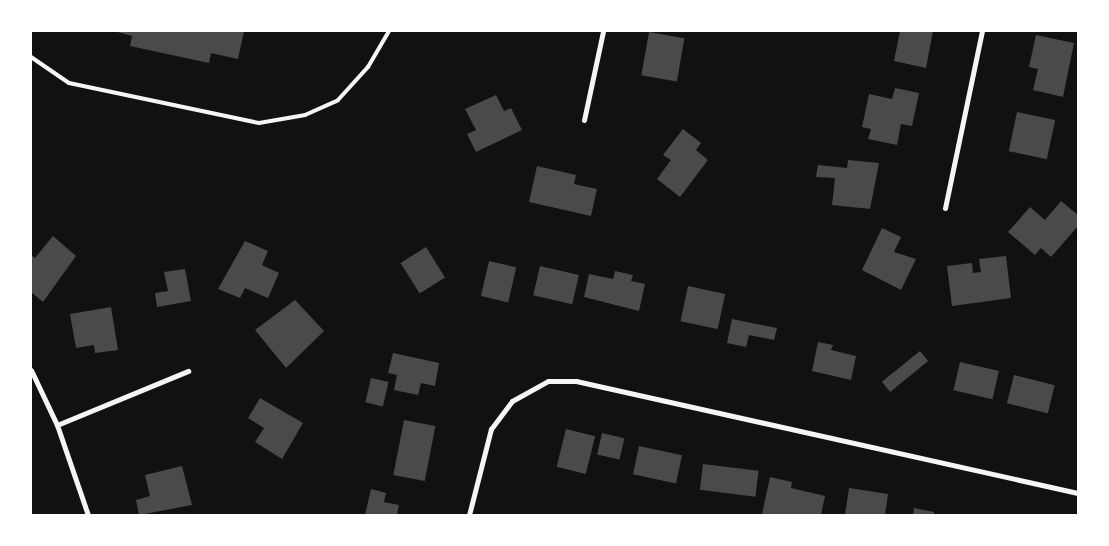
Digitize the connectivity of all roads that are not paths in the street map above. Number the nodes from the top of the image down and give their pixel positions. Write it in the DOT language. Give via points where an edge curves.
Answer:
graph roads {
  1 [pos="388,31"];
  2 [pos="603,31"];
  3 [pos="982,31"];
  4 [pos="31,57"];
  5 [pos="584,120"];
  6 [pos="945,208"];
  7 [pos="31,370"];
  8 [pos="188,371"];
  9 [pos="57,425"];
  10 [pos="1078,493"];
  11 [pos="88,515"];
  12 [pos="469,515"];
  1 -- 4 [label="lane" via="368,67 338,100 305,115 259,123 69,83"];
  2 -- 5 [label="street"];
  3 -- 6 [label="street"];
  7 -- 9 [label="street"];
  8 -- 9 [label="street"];
  9 -- 11 [label="street"];
  10 -- 12 [label="street" via="576,381 548,381 512,401 491,429"];
}
